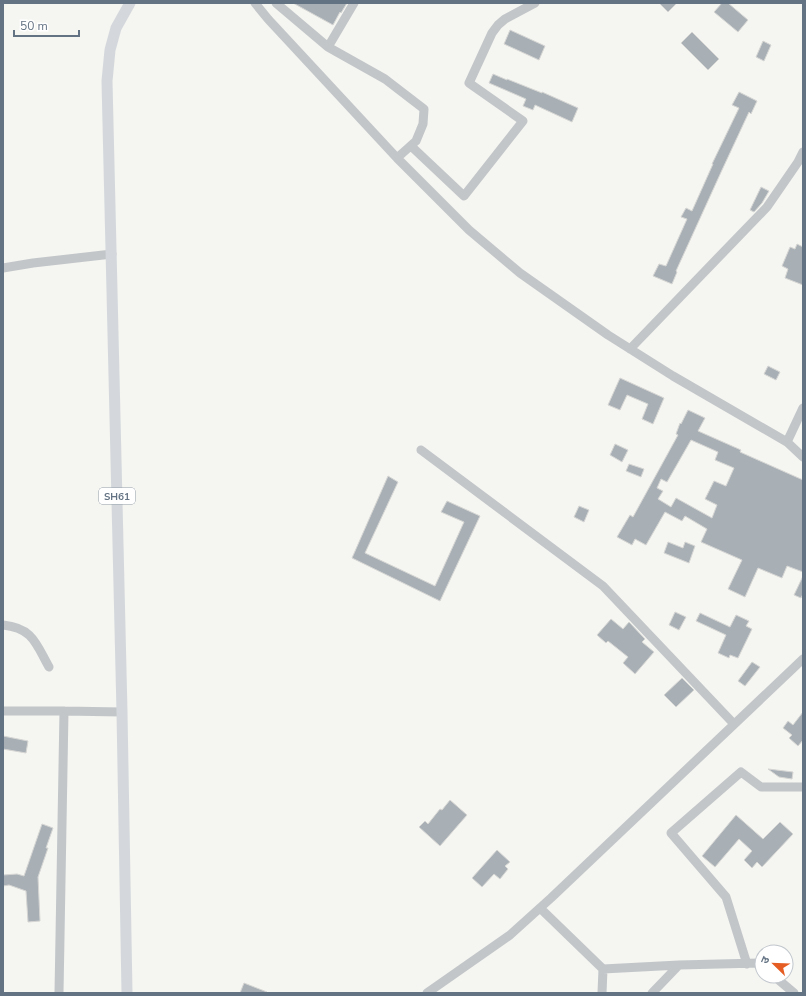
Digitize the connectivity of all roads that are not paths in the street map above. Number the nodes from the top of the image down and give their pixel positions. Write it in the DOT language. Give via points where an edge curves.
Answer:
graph roads {
  1 [pos="129,3"];
  2 [pos="255,3"];
  3 [pos="276,3"];
  4 [pos="354,3"];
  5 [pos="535,3"];
  6 [pos="328,47"];
  7 [pos="410,146"];
  8 [pos="803,152"];
  9 [pos="397,158"];
  10 [pos="112,254"];
  11 [pos="3,268"];
  12 [pos="630,349"];
  13 [pos="803,408"];
  14 [pos="787,442"];
  15 [pos="421,450"];
  16 [pos="803,457"];
  17 [pos="3,625"];
  18 [pos="803,659"];
  19 [pos="49,667"];
  20 [pos="64,710"];
  21 [pos="3,711"];
  22 [pos="122,712"];
  23 [pos="734,724"];
  24 [pos="803,787"];
  25 [pos="540,908"];
  26 [pos="754,963"];
  27 [pos="747,964"];
  28 [pos="679,965"];
  29 [pos="603,969"];
  30 [pos="783,984"];
  31 [pos="59,993"];
  32 [pos="127,993"];
  33 [pos="427,993"];
  34 [pos="602,993"];
  35 [pos="652,993"];
  36 [pos="794,993"];
  1 -- 10 [label="main road, SH61" via="116,28 110,50 107,81"];
  2 -- 9 [label="street"];
  3 -- 6 [label="street"];
  4 -- 6 [label="street"];
  5 -- 7 [label="street" via="498,25 469,83 523,121 464,196"];
  6 -- 7 [label="street" via="385,79 424,109 423,124 416,141"];
  7 -- 9 [label="street"];
  8 -- 12 [label="street" via="767,207"];
  9 -- 12 [label="street" via="469,230 520,273"];
  10 -- 11 [label="street"];
  10 -- 22 [label="main road, SH61"];
  12 -- 14 [label="street"];
  13 -- 14 [label="street"];
  14 -- 16 [label="street"];
  15 -- 23 [label="street" via="603,586"];
  17 -- 19 [label="street" via="14,626 31,636"];
  18 -- 23 [label="street"];
  20 -- 21 [label="street"];
  20 -- 22 [label="street"];
  20 -- 31 [label="street"];
  22 -- 32 [label="main road, SH61"];
  23 -- 25 [label="street"];
  24 -- 27 [label="street" via="761,787 741,772 671,833 726,897"];
  25 -- 29 [label="street"];
  25 -- 33 [label="street" via="510,935"];
  26 -- 27 [label="street"];
  27 -- 28 [label="street"];
  28 -- 29 [label="street"];
  28 -- 35 [label="street"];
  29 -- 34 [label="street"];
  30 -- 36 [label="street"];
}
